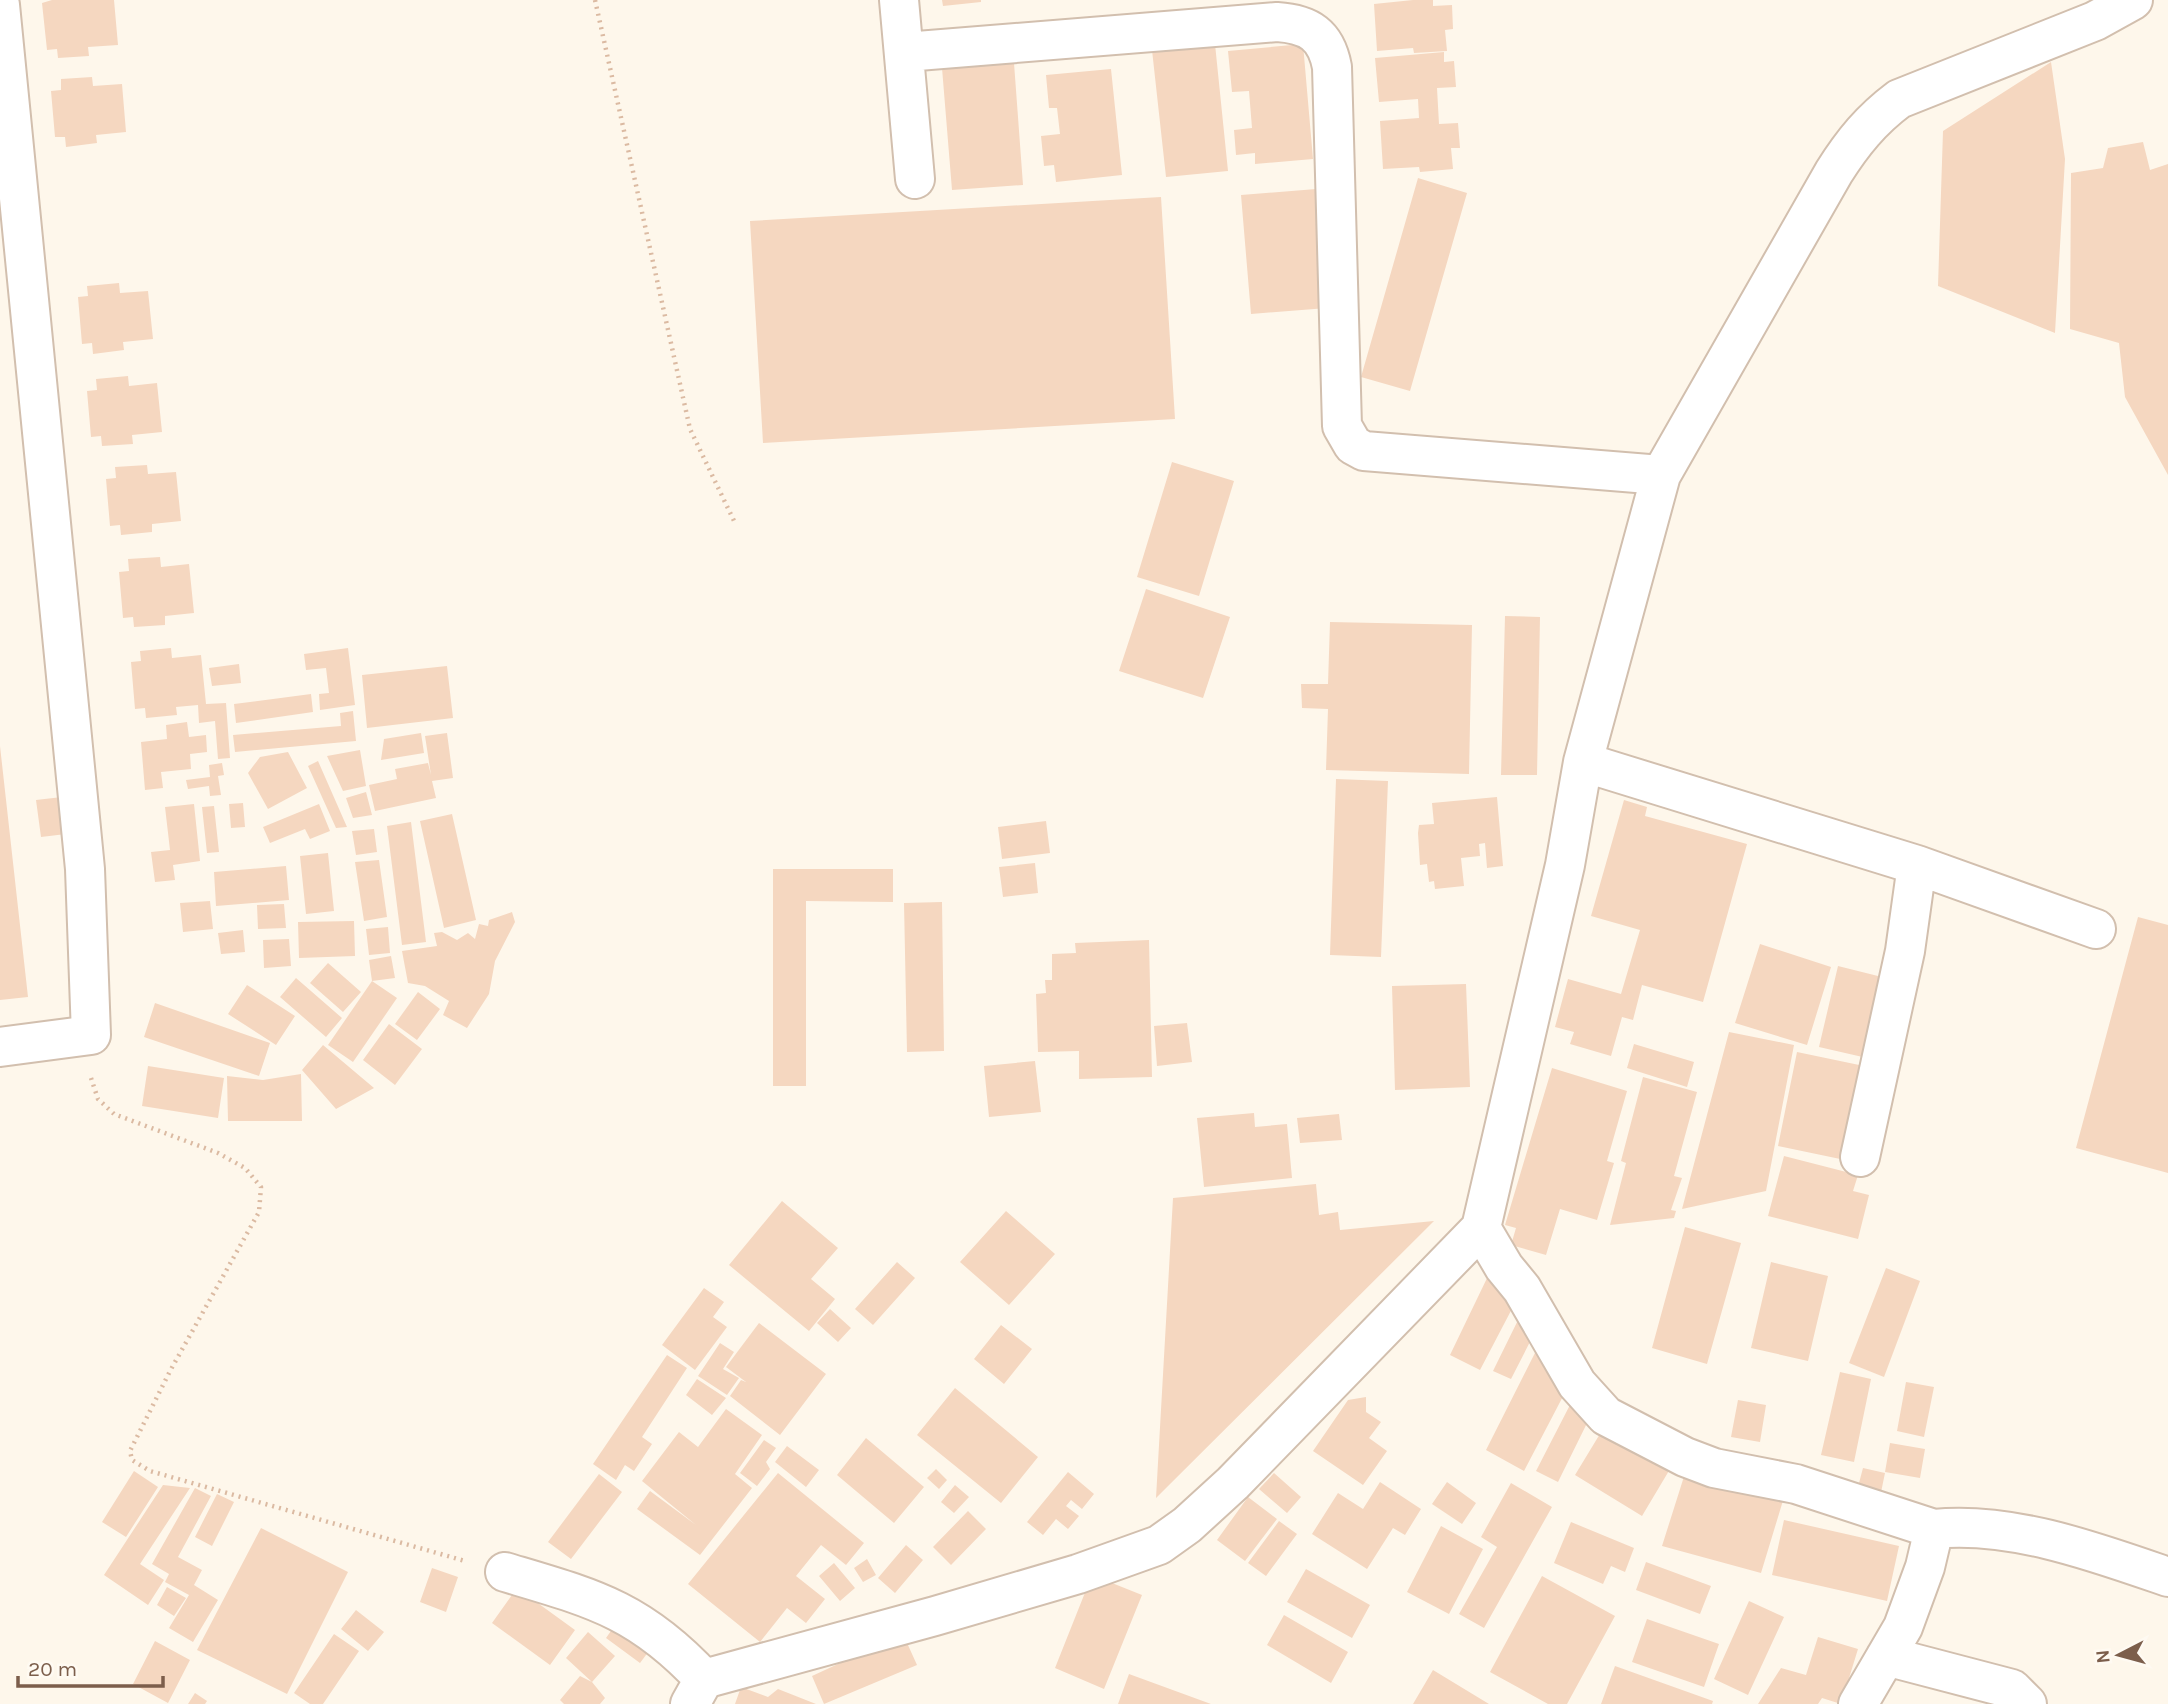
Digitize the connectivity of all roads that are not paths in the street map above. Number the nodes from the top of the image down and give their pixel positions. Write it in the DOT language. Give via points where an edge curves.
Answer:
graph roads {
  1 [pos="899,0"];
  2 [pos="2133,0"];
  3 [pos="0,5"];
  4 [pos="905,52"];
  5 [pos="915,179"];
  6 [pos="8,180"];
  7 [pos="1661,475"];
  8 [pos="1583,762"];
  9 [pos="1917,865"];
  10 [pos="2096,929"];
  11 [pos="0,1047"];
  12 [pos="1860,1157"];
  13 [pos="1481,1228"];
  14 [pos="1934,1529"];
  15 [pos="505,1572"];
  16 [pos="2168,1577"];
  17 [pos="1886,1656"];
  18 [pos="697,1691"];
  19 [pos="1858,1704"];
  20 [pos="2027,1704"];
  1 -- 4 [label="street"];
  2 -- 7 [label="street" via="2095,21 1899,99 1876,116 1834,172"];
  3 -- 6 [label="street"];
  4 -- 5 [label="street"];
  4 -- 7 [label="street" via="1277,22 1306,27 1320,35 1332,67 1341,411 1342,426 1353,445 1364,452"];
  6 -- 11 [label="street" via="85,869 91,1035"];
  7 -- 8 [label="street"];
  8 -- 9 [label="street"];
  8 -- 13 [label="street" via="1565,865"];
  9 -- 10 [label="street"];
  9 -- 12 [label="street" via="1905,951"];
  13 -- 14 [label="street" via="1577,1384 1606,1416 1714,1468 1796,1483"];
  13 -- 18 [label="street" via="1233,1483 1159,1545"];
  14 -- 16 [label="street" via="1958,1527 2072,1545"];
  14 -- 17 [label="street" via="1903,1627"];
  15 -- 18 [label="street" via="606,1604 649,1628 678,1651"];
  17 -- 19 [label="street"];
  17 -- 20 [label="street" via="2012,1689"];
}
